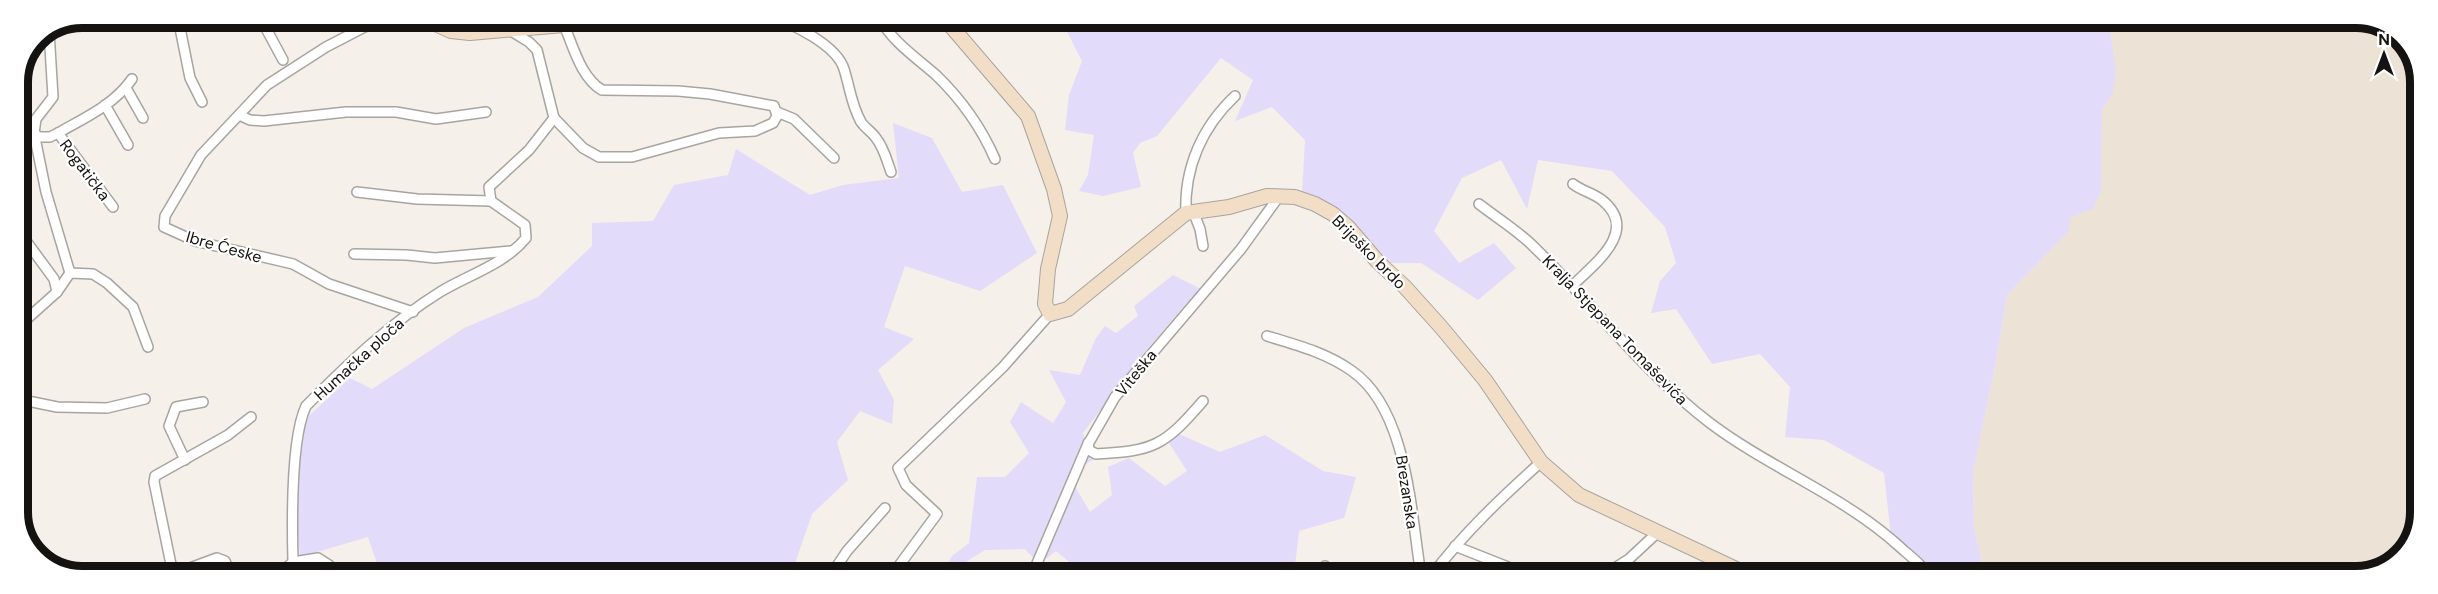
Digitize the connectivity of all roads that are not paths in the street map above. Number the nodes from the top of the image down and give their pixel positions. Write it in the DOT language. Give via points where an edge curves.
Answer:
graph roads {
  1 [pos="180,28"];
  2 [pos="266,28"];
  3 [pos="363,28"];
  4 [pos="444,28"];
  5 [pos="530,28"];
  6 [pos="565,28"];
  7 [pos="795,28"];
  8 [pos="886,28"];
  9 [pos="954,28"];
  10 [pos="508,30"];
  11 [pos="49,40"];
  12 [pos="283,60"];
  13 [pos="132,79"];
  14 [pos="126,88"];
  15 [pos="1235,96"];
  16 [pos="202,102"];
  17 [pos="105,105"];
  18 [pos="486,112"];
  19 [pos="777,112"];
  20 [pos="238,115"];
  21 [pos="143,118"];
  22 [pos="554,118"];
  23 [pos="34,133"];
  24 [pos="58,133"];
  25 [pos="128,145"];
  26 [pos="834,158"];
  27 [pos="995,159"];
  28 [pos="891,172"];
  29 [pos="1573,184"];
  30 [pos="357,192"];
  31 [pos="1280,195"];
  32 [pos="491,201"];
  33 [pos="1479,204"];
  34 [pos="113,207"];
  35 [pos="1189,212"];
  36 [pos="28,244"];
  37 [pos="1203,246"];
  38 [pos="516,250"];
  39 [pos="354,254"];
  40 [pos="70,273"];
  41 [pos="1572,286"];
  42 [pos="57,292"];
  43 [pos="413,312"];
  44 [pos="1050,314"];
  45 [pos="29,318"];
  46 [pos="1268,336"];
  47 [pos="147,347"];
  48 [pos="145,399"];
  49 [pos="29,401"];
  50 [pos="1203,401"];
  51 [pos="203,402"];
  52 [pos="251,417"];
  53 [pos="1088,443"];
  54 [pos="185,460"];
  55 [pos="1541,462"];
  56 [pos="885,508"];
  57 [pos="1657,533"];
  58 [pos="1455,546"];
  59 [pos="293,562"];
  60 [pos="170,566"];
  61 [pos="196,566"];
  62 [pos="227,566"];
  63 [pos="288,566"];
  64 [pos="330,566"];
  65 [pos="837,566"];
  66 [pos="899,566"];
  67 [pos="1036,566"];
  68 [pos="1420,566"];
  69 [pos="1439,566"];
  70 [pos="1505,566"];
  71 [pos="1618,566"];
  72 [pos="1729,566"];
  73 [pos="1919,566"];
  1 -- 16 [label="street" via="190,78"];
  2 -- 12 [label="street"];
  3 -- 20 [label="street, Ibre Ćeske" via="282,74"];
  4 -- 10 [label="street" via="470,33"];
  5 -- 10 [label="street"];
  6 -- 19 [label="street" via="583,69 602,90 710,94 771,105"];
  7 -- 28 [label="street" via="837,55 862,124 876,137"];
  8 -- 27 [label="street" via="972,114"];
  9 -- 44 [label="street" via="1028,116 1054,189 1060,216 1048,269 1045,303"];
  10 -- 22 [label="street" via="537,50"];
  11 -- 23 [label="street" via="53,97 36,119"];
  13 -- 14 [label="street, Rogatička"];
  14 -- 17 [label="street, Rogatička"];
  14 -- 21 [label="street"];
  15 -- 35 [label="street" via="1198,146 1185,194"];
  17 -- 24 [label="street, Rogatička"];
  17 -- 25 [label="street"];
  18 -- 20 [label="street" via="436,119 396,112 345,112 264,121"];
  19 -- 22 [label="street" via="773,123 755,131 719,133 632,157 599,157 583,148"];
  19 -- 26 [label="street" via="794,119"];
  20 -- 43 [label="street, Ibre Ćeske" via="201,155 165,216 164,227 195,241 292,264 329,284"];
  22 -- 32 [label="street" via="529,150 489,187"];
  23 -- 24 [label="street, Rogatička" via="39,137"];
  23 -- 40 [label="street, Rogatička" via="46,192"];
  24 -- 34 [label="street, Rogatička"];
  29 -- 41 [label="street" via="1609,207 1618,227 1610,248"];
  30 -- 32 [label="street"];
  31 -- 35 [label="street, Briješko brdo"];
  31 -- 53 [label="street, Viteška" via="1226,267 1115,397"];
  31 -- 55 [label="street, Briješko brdo" via="1315,204 1348,227 1463,353"];
  32 -- 38 [label="street" via="525,225 526,238"];
  33 -- 41 [label="street, Kralja Stjepana Tomaševića" via="1532,245"];
  35 -- 37 [label="street" via="1200,229"];
  35 -- 44 [label="street" via="1068,309"];
  36 -- 42 [label="street" via="54,279"];
  38 -- 39 [label="street" via="435,258"];
  38 -- 43 [label="street, Humačka ploča" via="439,292"];
  40 -- 42 [label="street"];
  40 -- 47 [label="street" via="93,274 133,307"];
  41 -- 73 [label="street, Kralja Stjepana Tomaševića" via="1670,390 1767,462 1851,508"];
  42 -- 45 [label="street"];
  43 -- 59 [label="street, Humačka ploča" via="387,330 306,406 299,431"];
  44 -- 66 [label="street" via="1003,367 898,468 906,485 937,514"];
  46 -- 68 [label="street, Brezanska" via="1315,351 1353,371 1374,394 1400,448"];
  48 -- 49 [label="street" via="107,408 57,407"];
  50 -- 53 [label="street" via="1161,442 1145,449 1096,454 1089,450"];
  51 -- 54 [label="street" via="176,407 169,426"];
  52 -- 54 [label="street"];
  53 -- 67 [label="street, Viteška"];
  54 -- 60 [label="street" via="157,473 154,479"];
  55 -- 57 [label="street, Briješko brdo" via="1579,495"];
  55 -- 58 [label="street"];
  56 -- 65 [label="street"];
  57 -- 71 [label="street"];
  57 -- 72 [label="street, Briješko brdo"];
  58 -- 69 [label="street"];
  58 -- 70 [label="street"];
  59 -- 63 [label="street"];
  59 -- 64 [label="street" via="312,557"];
  61 -- 62 [label="street" via="217,558"];
}
